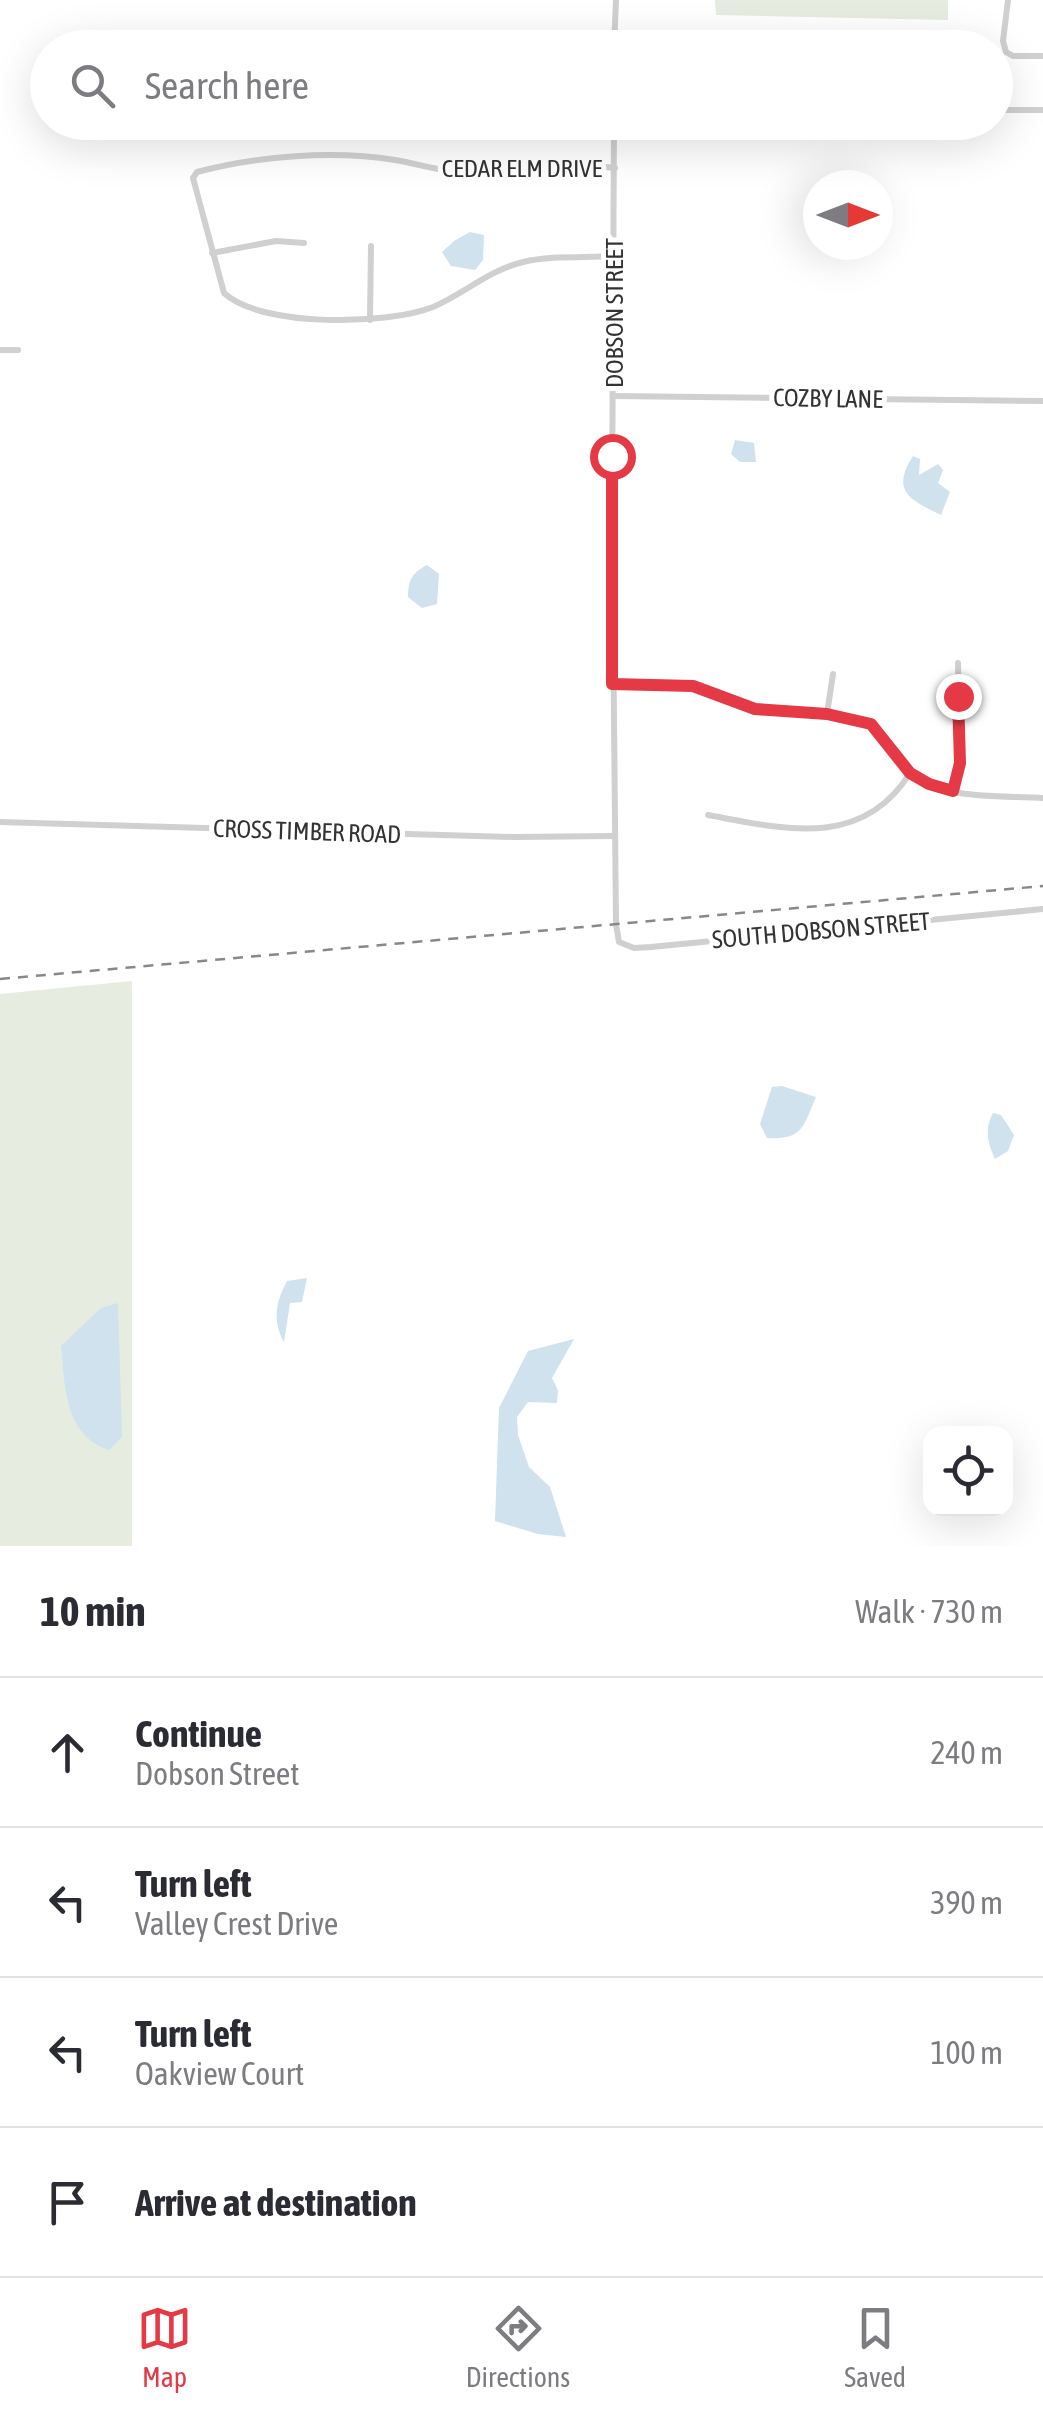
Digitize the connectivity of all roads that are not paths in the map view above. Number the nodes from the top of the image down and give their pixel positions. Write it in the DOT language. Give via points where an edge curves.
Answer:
graph roads {
  1 [pos="616,0"];
  2 [pos="1008,0"];
  3 [pos="615,30"];
  4 [pos="1004,30"];
  5 [pos="1013,56"];
  6 [pos="1043,56"];
  7 [pos="1013,110"];
  8 [pos="1043,110"];
  9 [pos="614,140"];
  10 [pos="615,168"];
  11 [pos="304,243"];
  12 [pos="371,246"];
  13 [pos="212,254"];
  14 [pos="615,256"];
  15 [pos="370,320"];
  16 [pos="0,350"];
  17 [pos="18,350"];
  18 [pos="613,396"];
  19 [pos="1043,401"];
  20 [pos="958,663"];
  21 [pos="832,674"];
  22 [pos="612,684"];
  23 [pos="827,714"];
  24 [pos="910,773"];
  25 [pos="953,791"];
  26 [pos="1043,798"];
  27 [pos="708,815"];
  28 [pos="0,822"];
  29 [pos="613,836"];
  30 [pos="1043,909"];
  31 [pos="616,924"];
  1 -- 3 [label="street"];
  2 -- 4 [label="street"];
  5 -- 6 [label="street"];
  7 -- 8 [label="street"];
  9 -- 10 [label="street, DOBSON STREET"];
  10 -- 13 [label="street, CEDAR ELM DRIVE" via="536,163 476,172 393,160 245,161 194,176"];
  10 -- 14 [label="street, DOBSON STREET"];
  11 -- 13 [label="street" via="276,241"];
  12 -- 15 [label="street"];
  13 -- 15 [label="street" via="224,293 249,306 282,315"];
  14 -- 15 [label="street" via="524,262 435,306"];
  14 -- 18 [label="street, DOBSON STREET"];
  16 -- 17 [label="street"];
  18 -- 19 [label="street, COZBY LANE"];
  18 -- 22 [label="street, DOBSON STREET"];
  20 -- 25 [label="street" via="960,763"];
  21 -- 23 [label="street"];
  22 -- 23 [label="street" via="693,686 755,709"];
  22 -- 29 [label="street, DOBSON STREET"];
  23 -- 24 [label="street" via="871,724"];
  24 -- 25 [label="street"];
  24 -- 27 [label="street" via="898,793 857,821 822,829 798,832"];
  25 -- 26 [label="street"];
  28 -- 29 [label="street, CROSS TIMBER ROAD"];
  29 -- 31 [label="street, DOBSON STREET"];
  30 -- 31 [label="street, SOUTH DOBSON STREET" via="634,948 619,942"];
}
